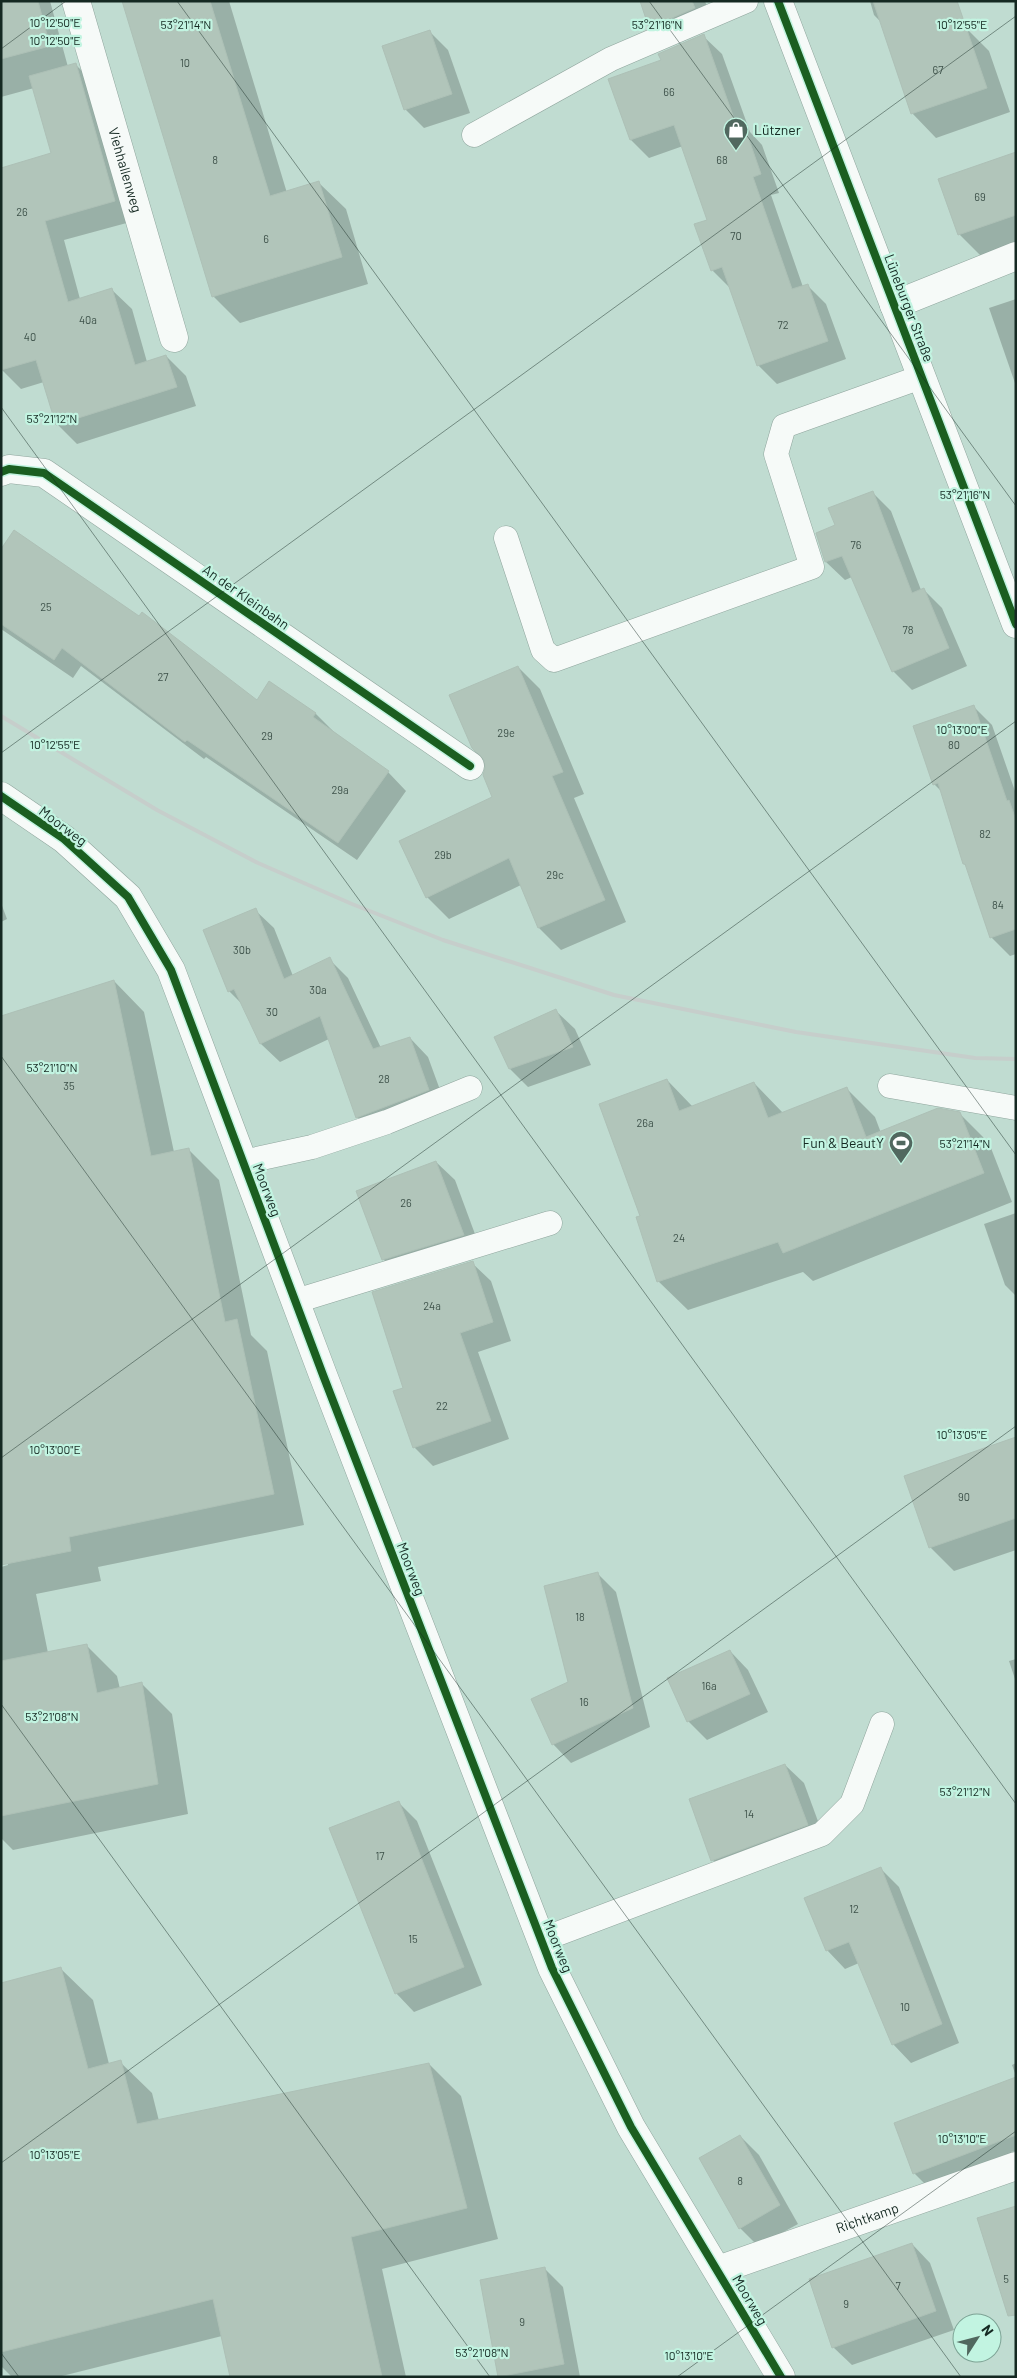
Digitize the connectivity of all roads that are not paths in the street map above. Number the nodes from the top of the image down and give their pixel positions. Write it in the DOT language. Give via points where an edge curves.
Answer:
graph roads {
  1 [pos="76,1"];
  2 [pos="746,1"];
  3 [pos="778,1"];
  4 [pos="474,135"];
  5 [pos="1016,256"];
  6 [pos="894,305"];
  7 [pos="174,338"];
  8 [pos="922,377"];
  9 [pos="1,472"];
  10 [pos="506,538"];
  11 [pos="1016,624"];
  12 [pos="470,766"];
  13 [pos="1,796"];
  14 [pos="890,1086"];
  15 [pos="470,1088"];
  16 [pos="1016,1108"];
  17 [pos="243,1162"];
  18 [pos="550,1222"];
  19 [pos="296,1301"];
  20 [pos="882,1724"];
  21 [pos="541,1940"];
  22 [pos="1016,2166"];
  23 [pos="718,2270"];
  24 [pos="780,2377"];
  1 -- 7 [label="street, Viehhallenweg"];
  2 -- 4 [label="lane" via="611,59"];
  3 -- 6 [label="street, Lüneburger Straße"];
  5 -- 6 [label="street"];
  6 -- 8 [label="street, Lüneburger Straße"];
  8 -- 10 [label="lane" via="784,426 776,454 812,567 554,660 543,650"];
  8 -- 11 [label="street, Lüneburger Straße"];
  9 -- 12 [label="street, An der Kleinbahn" via="9,469 44,473"];
  13 -- 17 [label="street, Moorweg" via="64,839 128,897 171,970"];
  14 -- 16 [label="lane"];
  15 -- 17 [label="lane" via="388,1122 321,1144"];
  17 -- 19 [label="street, Moorweg"];
  18 -- 19 [label="lane"];
  19 -- 21 [label="street, Moorweg"];
  20 -- 21 [label="lane" via="852,1804 822,1834"];
  21 -- 23 [label="street, Moorweg" via="631,2127"];
  22 -- 23 [label="street, Richtkamp"];
  23 -- 24 [label="street, Moorweg"];
}
